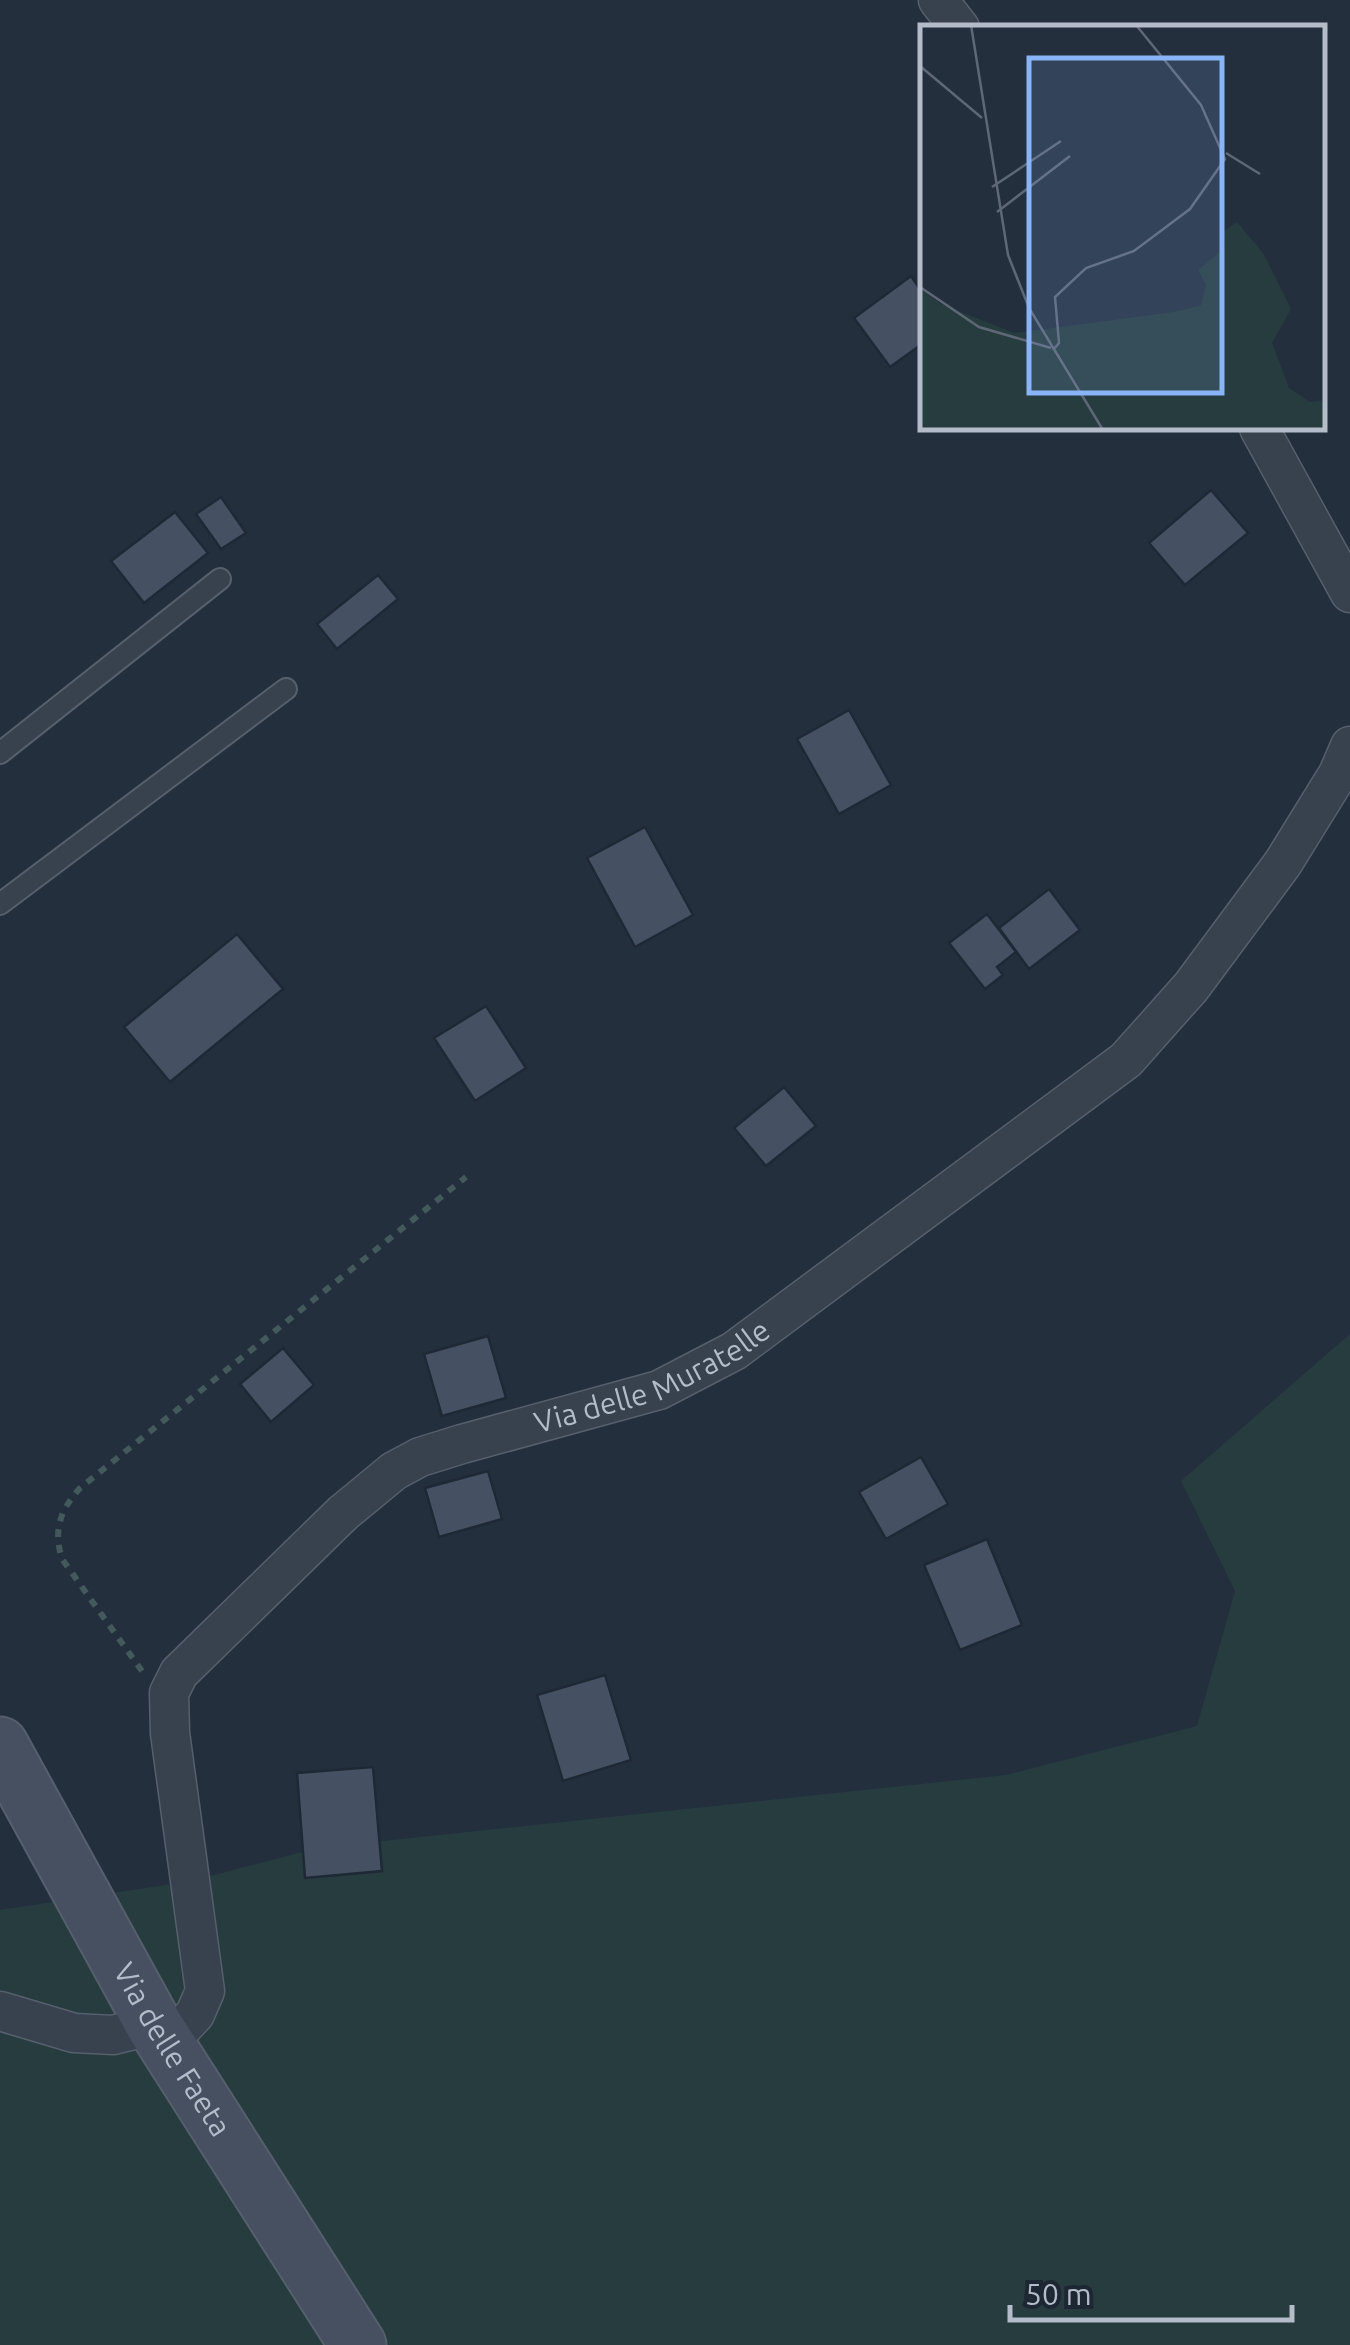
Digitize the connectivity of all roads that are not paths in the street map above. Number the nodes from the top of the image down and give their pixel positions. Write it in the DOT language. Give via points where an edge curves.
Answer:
graph roads {
  1 [pos="938,0"];
  2 [pos="958,25"];
  3 [pos="1261,430"];
  4 [pos="220,579"];
  5 [pos="1350,594"];
  6 [pos="286,689"];
  7 [pos="1350,746"];
  8 [pos="0,753"];
  9 [pos="0,904"];
  10 [pos="0,1745"];
  11 [pos="0,2010"];
  12 [pos="160,2034"];
  13 [pos="358,2345"];
  1 -- 2 [label="street"];
  3 -- 5 [label="street"];
  4 -- 8 [label="lane"];
  6 -- 9 [label="lane"];
  7 -- 12 [label="street, Via delle Muratelle" via="1282,863 1191,988 1126,1060 734,1350 659,1390 448,1448 394,1470 212,1637 169,1693 177,1802 205,1991 195,2014"];
  10 -- 12 [label="street, Via delle Faeta"];
  11 -- 12 [label="street" via="74,2033"];
  12 -- 13 [label="street, Via delle Faeta"];
}
